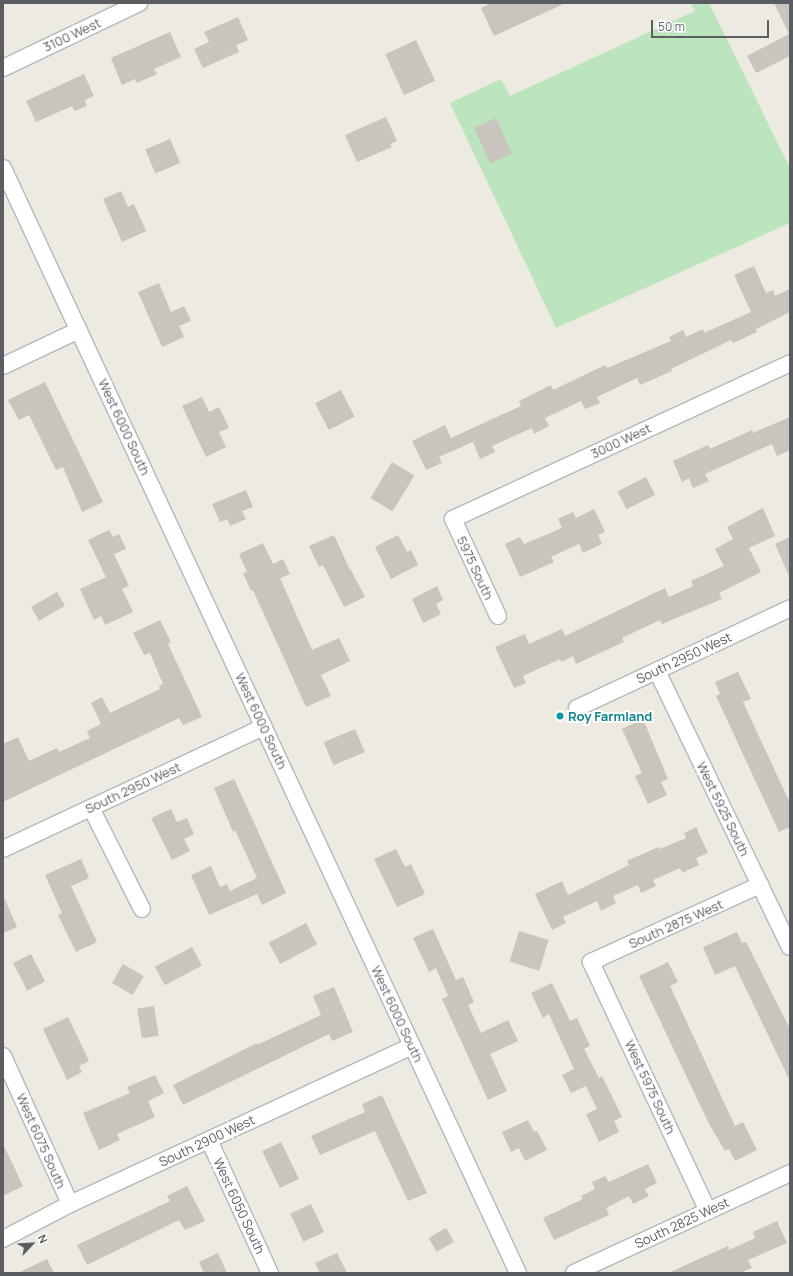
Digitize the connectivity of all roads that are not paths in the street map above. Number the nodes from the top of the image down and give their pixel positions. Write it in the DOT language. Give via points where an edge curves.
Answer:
graph roads {
  1 [pos="139,3"];
  2 [pos="4,67"];
  3 [pos="3,168"];
  4 [pos="79,330"];
  5 [pos="790,363"];
  6 [pos="3,366"];
  7 [pos="453,519"];
  8 [pos="790,608"];
  9 [pos="498,616"];
  10 [pos="656,671"];
  11 [pos="577,708"];
  12 [pos="264,727"];
  13 [pos="91,808"];
  14 [pos="3,850"];
  15 [pos="760,885"];
  16 [pos="142,909"];
  17 [pos="790,947"];
  18 [pos="591,962"];
  19 [pos="412,1046"];
  20 [pos="3,1056"];
  21 [pos="209,1140"];
  22 [pos="790,1173"];
  23 [pos="70,1204"];
  24 [pos="708,1211"];
  25 [pos="3,1239"];
  26 [pos="270,1273"];
  27 [pos="518,1273"];
  28 [pos="574,1273"];
  1 -- 2 [label="street, 3100 West"];
  3 -- 4 [label="street, West 6000 South"];
  4 -- 6 [label="street"];
  4 -- 12 [label="street, West 6000 South"];
  5 -- 7 [label="street, 3000 West"];
  7 -- 9 [label="street, 5975 South"];
  8 -- 10 [label="street, South 2950 West"];
  10 -- 11 [label="street, South 2950 West"];
  10 -- 15 [label="street, West 5925 South"];
  12 -- 13 [label="street, South 2950 West"];
  12 -- 19 [label="street, West 6000 South"];
  13 -- 14 [label="street, South 2950 West"];
  13 -- 16 [label="street"];
  15 -- 17 [label="street, West 5925 South"];
  15 -- 18 [label="street, South 2875 West"];
  18 -- 24 [label="street, West 5975 South"];
  19 -- 21 [label="street, South 2900 West"];
  19 -- 27 [label="street, West 6000 South"];
  20 -- 23 [label="street, West 6075 South"];
  21 -- 23 [label="street, South 2900 West"];
  21 -- 26 [label="street, West 6050 South"];
  22 -- 24 [label="street, South 2825 West"];
  23 -- 25 [label="street, South 2900 West"];
  24 -- 28 [label="street, South 2825 West"];
}
